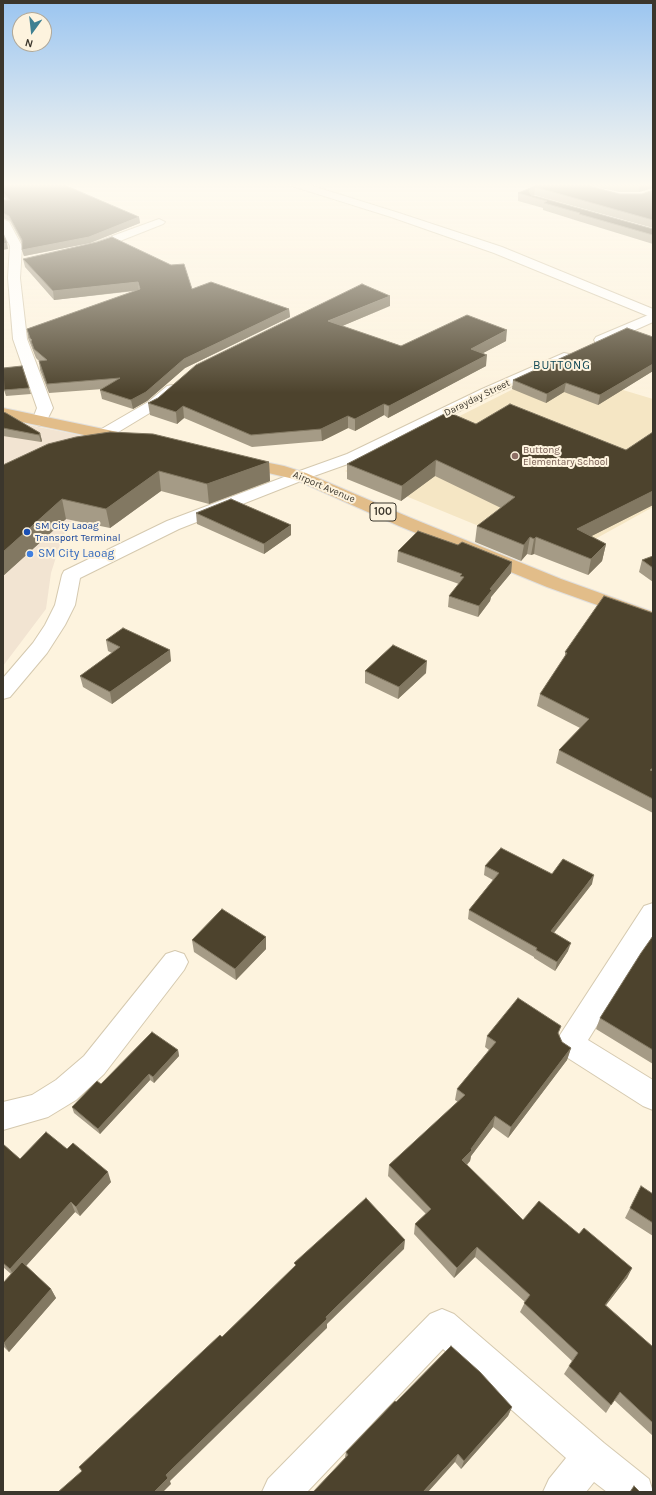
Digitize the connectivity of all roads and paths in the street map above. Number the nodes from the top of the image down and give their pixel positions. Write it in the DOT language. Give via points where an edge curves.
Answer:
graph roads {
  1 [pos="507,254"];
  2 [pos="14,262"];
  3 [pos="653,316"];
  4 [pos="185,377"];
  5 [pos="3,413"];
  6 [pos="40,421"];
  7 [pos="104,434"];
  8 [pos="150,443"];
  9 [pos="226,459"];
  10 [pos="300,476"];
  11 [pos="653,619"];
  12 [pos="3,692"];
  13 [pos="653,913"];
  14 [pos="175,962"];
  15 [pos="653,1096"];
  16 [pos="3,1116"];
  17 [pos="591,1456"];
  18 [pos="281,1492"];
  19 [pos="562,1492"];
  20 [pos="636,1492"];
  1 -- 3 [label="street"];
  2 -- 6 [label="street" via="20,339 45,408"];
  3 -- 10 [label="street, Darayday Street" via="353,457"];
  4 -- 7 [label="street" via="153,405"];
  5 -- 6 [label="main road"];
  6 -- 7 [label="main road"];
  7 -- 8 [label="main road"];
  9 -- 10 [label="main road, Airport Avenue / 100"];
  10 -- 11 [label="main road, Airport Avenue / 100" via="554,583"];
  10 -- 12 [label="street, Darayday Street" via="173,525 71,575 64,605 55,625 40,648"];
  13 -- 15 [label="street" via="570,1044"];
  14 -- 16 [label="street" via="88,1070 66,1090 38,1107"];
  17 -- 18 [label="street" via="442,1326"];
  17 -- 19 [label="street"];
  17 -- 20 [label="street"];
}
